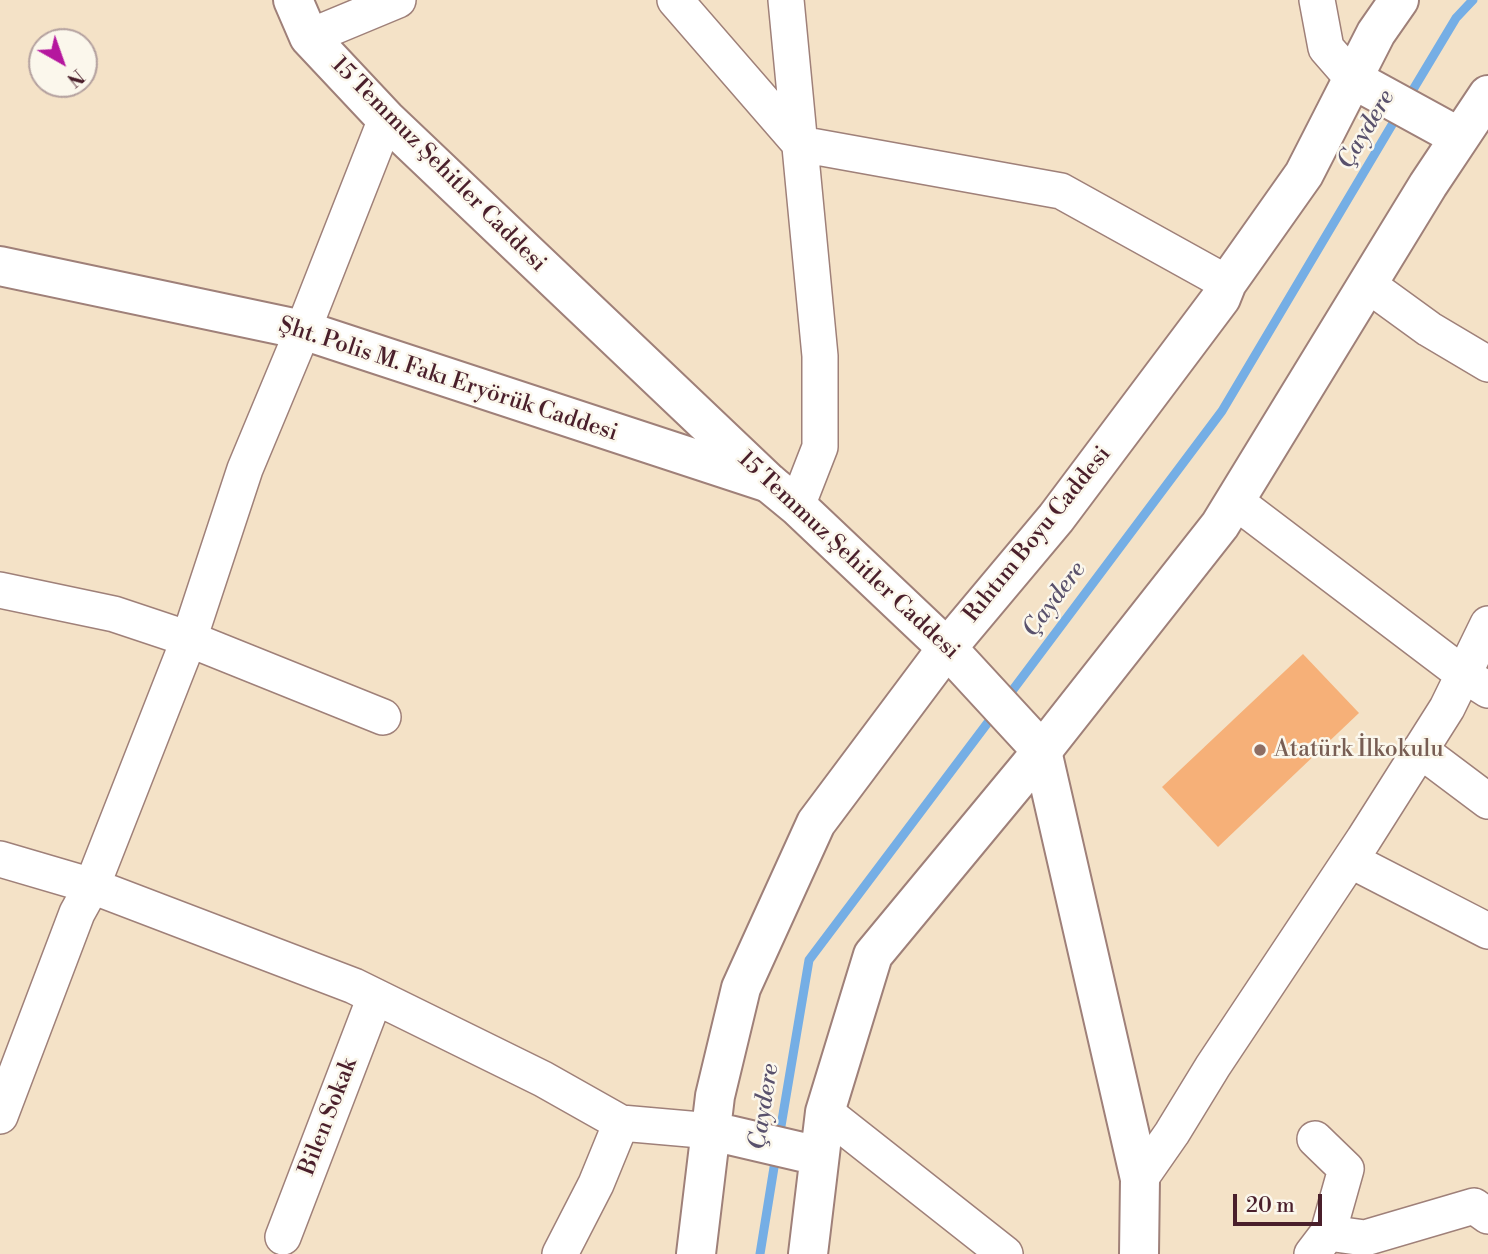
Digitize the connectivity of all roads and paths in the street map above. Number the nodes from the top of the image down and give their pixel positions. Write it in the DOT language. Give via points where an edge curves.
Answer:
graph roads {
  1 [pos="293,0"];
  2 [pos="398,0"];
  3 [pos="675,0"];
  4 [pos="786,0"];
  5 [pos="1317,0"];
  6 [pos="1399,0"];
  7 [pos="309,37"];
  8 [pos="1353,79"];
  9 [pos="1488,95"];
  10 [pos="386,119"];
  11 [pos="1459,138"];
  12 [pos="800,144"];
  13 [pos="0,266"];
  14 [pos="1227,283"];
  15 [pos="1367,284"];
  16 [pos="303,330"];
  17 [pos="1488,365"];
  18 [pos="783,494"];
  19 [pos="1234,501"];
  20 [pos="0,590"];
  21 [pos="1486,633"];
  22 [pos="189,639"];
  23 [pos="957,658"];
  24 [pos="1476,682"];
  25 [pos="383,717"];
  26 [pos="1031,740"];
  27 [pos="1420,750"];
  28 [pos="1488,801"];
  29 [pos="0,859"];
  30 [pos="1350,860"];
  31 [pos="92,886"];
  32 [pos="1488,931"];
  33 [pos="376,997"];
  34 [pos="825,1111"];
  35 [pos="0,1116"];
  36 [pos="621,1123"];
  37 [pos="712,1131"];
  38 [pos="1315,1139"];
  39 [pos="819,1156"];
  40 [pos="1140,1179"];
  41 [pos="1488,1216"];
  42 [pos="283,1237"];
  43 [pos="1320,1244"];
  44 [pos="560,1254"];
  45 [pos="696,1254"];
  46 [pos="808,1254"];
  47 [pos="1005,1254"];
  48 [pos="1138,1254"];
  1 -- 7 [label="street, 15 Temmuz Şehitler Caddesi"];
  2 -- 7 [label="street"];
  3 -- 12 [label="street"];
  4 -- 12 [label="street"];
  5 -- 8 [label="street" via="1326,48"];
  6 -- 8 [label="street, Rıhtım Boyu Caddesi"];
  7 -- 10 [label="street, 15 Temmuz Şehitler Caddesi"];
  8 -- 11 [label="street"];
  8 -- 14 [label="street, Rıhtım Boyu Caddesi" via="1304,174"];
  9 -- 11 [label="street"];
  10 -- 16 [label="street"];
  10 -- 18 [label="street, 15 Temmuz Şehitler Caddesi"];
  11 -- 15 [label="street"];
  12 -- 14 [label="street" via="1061,191"];
  12 -- 18 [label="street" via="820,356 820,447"];
  13 -- 16 [label="street, Şht. Polis M. Fakı Eryörük Caddesi"];
  14 -- 23 [label="street, Rıhtım Boyu Caddesi" via="1221,298"];
  15 -- 17 [label="street"];
  15 -- 19 [label="street"];
  16 -- 18 [label="street, Şht. Polis M. Fakı Eryörük Caddesi"];
  16 -- 22 [label="street" via="244,469"];
  18 -- 23 [label="street, 15 Temmuz Şehitler Caddesi"];
  19 -- 24 [label="street"];
  19 -- 26 [label="street" via="1220,525"];
  20 -- 22 [label="street" via="114,614"];
  21 -- 24 [label="street"];
  22 -- 25 [label="street"];
  22 -- 31 [label="street"];
  23 -- 26 [label="street, 15 Temmuz Şehitler Caddesi"];
  23 -- 37 [label="street, Rıhtım Boyu Caddesi" via="816,823 741,988 715,1096"];
  24 -- 27 [label="street" via="1447,708"];
  26 -- 34 [label="street" via="873,955"];
  26 -- 40 [label="street, 15 Temmuz Şehitler Caddesi"];
  27 -- 28 [label="street"];
  27 -- 30 [label="street"];
  29 -- 31 [label="street"];
  30 -- 32 [label="street"];
  30 -- 40 [label="street"];
  31 -- 33 [label="street"];
  31 -- 35 [label="street"];
  33 -- 36 [label="street"];
  33 -- 42 [label="street, Bilen Sokak"];
  34 -- 39 [label="street"];
  34 -- 47 [label="street"];
  36 -- 37 [label="street"];
  36 -- 44 [label="street"];
  37 -- 39 [label="street"];
  37 -- 45 [label="street, Rıhtım Boyu Caddesi"];
  38 -- 43 [label="street" via="1346,1169"];
  39 -- 46 [label="street"];
  40 -- 48 [label="street, 15 Temmuz Şehitler Caddesi"];
  41 -- 43 [label="street" via="1474,1206 1365,1238"];
}
